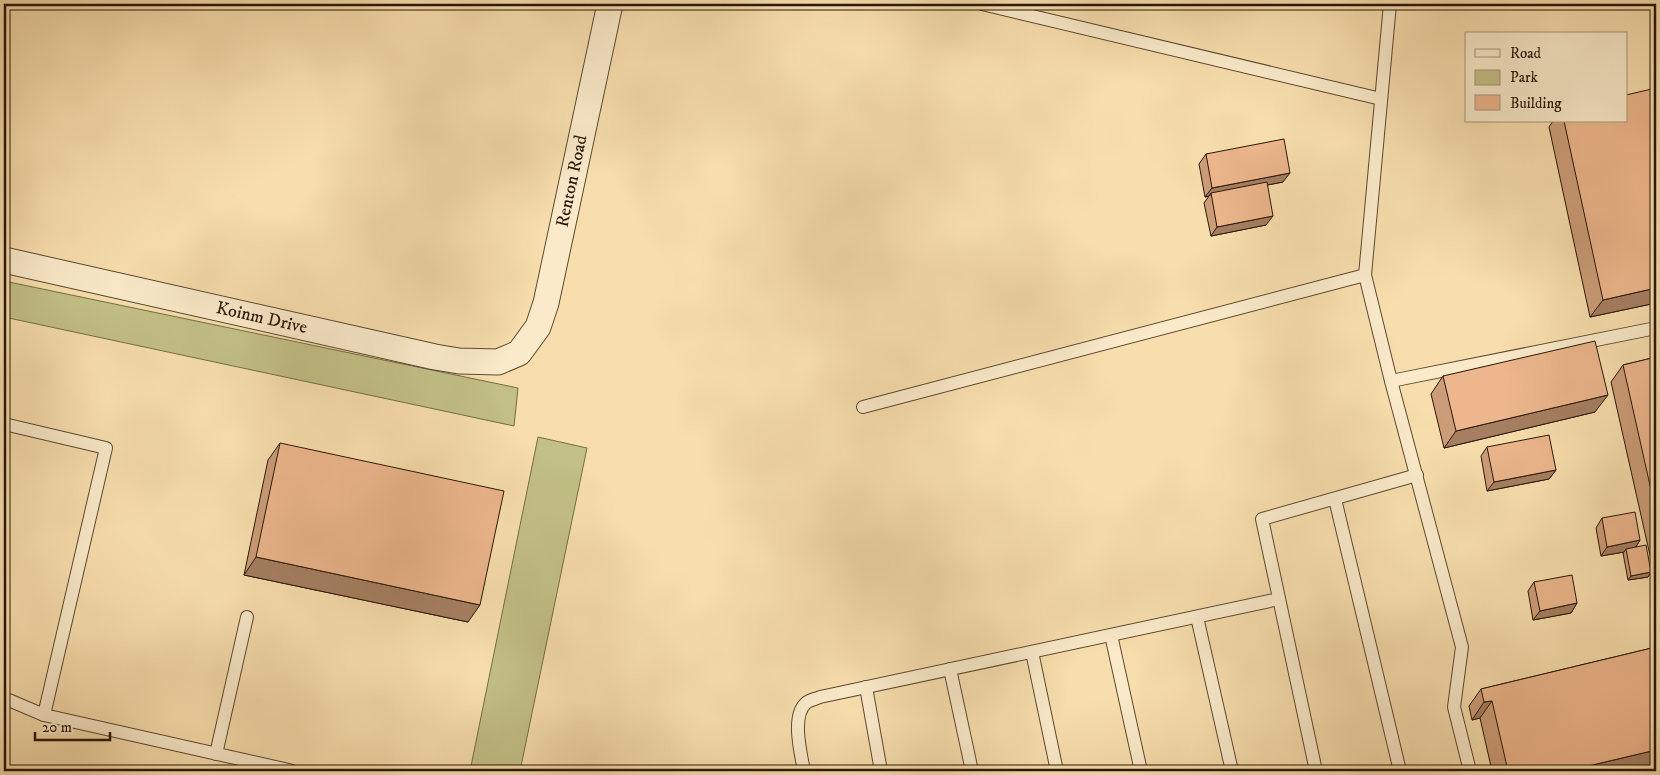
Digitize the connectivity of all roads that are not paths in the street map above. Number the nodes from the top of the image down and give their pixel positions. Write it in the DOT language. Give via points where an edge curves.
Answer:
graph roads {
  1 [pos="610,4"];
  2 [pos="982,4"];
  3 [pos="1390,4"];
  4 [pos="1381,99"];
  5 [pos="4,260"];
  6 [pos="1365,275"];
  7 [pos="1656,328"];
  8 [pos="519,353"];
  9 [pos="1391,381"];
  10 [pos="863,407"];
  11 [pos="4,424"];
  12 [pos="1417,475"];
  13 [pos="1336,499"];
  14 [pos="1279,599"];
  15 [pos="247,617"];
  16 [pos="1197,617"];
  17 [pos="1111,635"];
  18 [pos="1032,652"];
  19 [pos="950,669"];
  20 [pos="866,687"];
  21 [pos="4,698"];
  22 [pos="44,715"];
  23 [pos="216,754"];
  24 [pos="293,771"];
  25 [pos="804,771"];
  26 [pos="881,771"];
  27 [pos="972,771"];
  28 [pos="1057,771"];
  29 [pos="1141,771"];
  30 [pos="1232,771"];
  31 [pos="1316,771"];
  32 [pos="1400,771"];
  33 [pos="1470,771"];
  1 -- 8 [label="street, Renton Road" via="546,303 538,327"];
  2 -- 4 [label="lane"];
  3 -- 4 [label="lane"];
  4 -- 6 [label="lane"];
  5 -- 8 [label="street, Koinm Drive" via="435,357 498,362"];
  6 -- 9 [label="lane"];
  6 -- 10 [label="lane"];
  7 -- 9 [label="lane"];
  9 -- 12 [label="lane"];
  11 -- 22 [label="lane" via="106,448"];
  12 -- 13 [label="lane"];
  12 -- 33 [label="lane" via="1462,647 1454,707"];
  13 -- 14 [label="lane" via="1262,519"];
  13 -- 32 [label="lane"];
  14 -- 16 [label="lane"];
  14 -- 31 [label="lane"];
  15 -- 23 [label="lane"];
  16 -- 17 [label="lane"];
  16 -- 30 [label="lane"];
  17 -- 18 [label="lane"];
  17 -- 29 [label="lane"];
  18 -- 19 [label="lane"];
  18 -- 28 [label="lane"];
  19 -- 20 [label="lane"];
  19 -- 27 [label="lane"];
  20 -- 25 [label="lane" via="806,703 798,717"];
  20 -- 26 [label="lane"];
  21 -- 22 [label="lane"];
  22 -- 23 [label="lane"];
  23 -- 24 [label="lane"];
}
